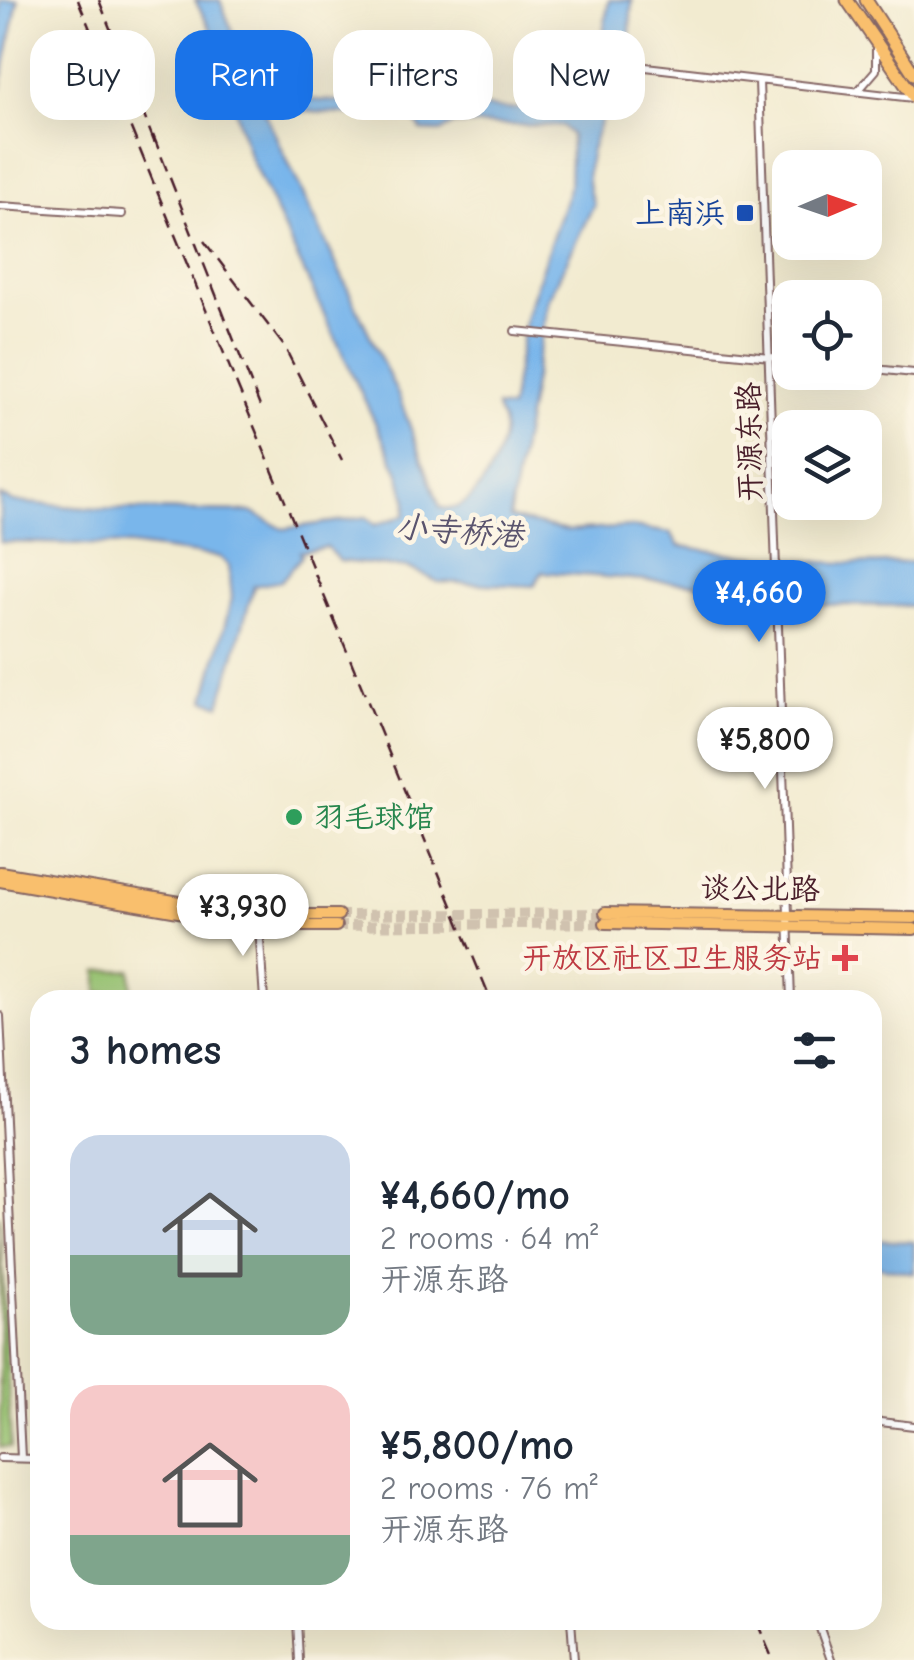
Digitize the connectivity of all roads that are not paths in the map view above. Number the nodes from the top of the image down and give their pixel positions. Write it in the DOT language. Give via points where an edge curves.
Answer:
graph roads {
  1 [pos="848,0"];
  2 [pos="866,0"];
  3 [pos="876,42"];
  4 [pos="645,67"];
  5 [pos="914,74"];
  6 [pos="759,81"];
  7 [pos="857,92"];
  8 [pos="914,98"];
  9 [pos="0,206"];
  10 [pos="122,214"];
  11 [pos="514,331"];
  12 [pos="771,356"];
  13 [pos="882,370"];
  14 [pos="914,373"];
  15 [pos="0,872"];
  16 [pos="0,882"];
  17 [pos="605,918"];
  18 [pos="788,918"];
  19 [pos="914,918"];
  20 [pos="258,920"];
  21 [pos="337,920"];
  22 [pos="914,929"];
  23 [pos="263,990"];
  24 [pos="791,990"];
  25 [pos="0,1016"];
  26 [pos="882,1422"];
  27 [pos="914,1426"];
  28 [pos="0,1458"];
  29 [pos="21,1458"];
  30 [pos="30,1458"];
  31 [pos="298,1630"];
  32 [pos="572,1630"];
  33 [pos="820,1630"];
  34 [pos="299,1660"];
  35 [pos="574,1660"];
  36 [pos="831,1660"];
  1 -- 3 [label="highway"];
  2 -- 5 [label="highway"];
  3 -- 7 [label="street" via="876,70"];
  3 -- 8 [label="highway"];
  4 -- 6 [label="street"];
  6 -- 7 [label="street"];
  6 -- 12 [label="street, 开源东路"];
  7 -- 8 [label="street"];
  9 -- 10 [label="street"];
  11 -- 12 [label="street"];
  12 -- 18 [label="street, 开源东路"];
  13 -- 14 [label="street"];
  15 -- 20 [label="main road"];
  16 -- 20 [label="main road"];
  17 -- 18 [label="main road, 谈公北路"];
  18 -- 19 [label="main road, 谈公北路"];
  18 -- 22 [label="main road, 谈公北路"];
  18 -- 24 [label="street, 开源东路"];
  20 -- 21 [label="main road"];
  20 -- 23 [label="street"];
  25 -- 29 [label="street"];
  26 -- 27 [label="street"];
  28 -- 29 [label="street"];
  29 -- 30 [label="street"];
  31 -- 34 [label="street"];
  32 -- 35 [label="street"];
  33 -- 36 [label="street"];
}
